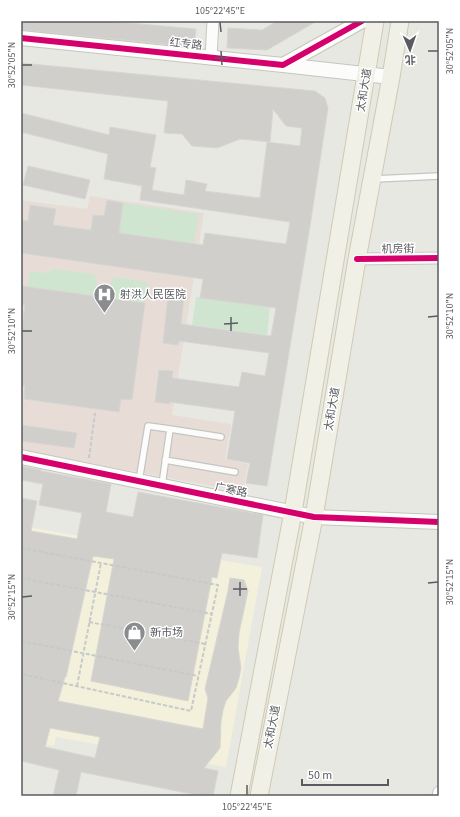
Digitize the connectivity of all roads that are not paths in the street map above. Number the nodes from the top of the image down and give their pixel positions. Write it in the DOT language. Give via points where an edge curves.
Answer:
graph roads {
  1 [pos="213,21"];
  2 [pos="362,21"];
  3 [pos="375,21"];
  4 [pos="400,21"];
  5 [pos="21,38"];
  6 [pos="211,57"];
  7 [pos="283,65"];
  8 [pos="367,74"];
  9 [pos="391,77"];
  10 [pos="439,176"];
  11 [pos="372,179"];
  12 [pos="439,258"];
  13 [pos="357,259"];
  14 [pos="170,429"];
  15 [pos="221,437"];
  16 [pos="21,457"];
  17 [pos="166,460"];
  18 [pos="235,472"];
  19 [pos="139,481"];
  20 [pos="162,486"];
  21 [pos="293,512"];
  22 [pos="314,517"];
  23 [pos="439,522"];
  24 [pos="439,792"];
  25 [pos="238,796"];
  26 [pos="259,796"];
  27 [pos="438,796"];
  1 -- 6 [label="street"];
  2 -- 7 [label="street"];
  3 -- 8 [label="main road, 太和大道"];
  4 -- 9 [label="main road, 太和大道"];
  5 -- 6 [label="street, 红专路"];
  6 -- 7 [label="street, 红专路"];
  7 -- 8 [label="street, 红专路"];
  8 -- 9 [label="street, 红专路"];
  8 -- 21 [label="main road, 太和大道"];
  9 -- 11 [label="main road, 太和大道"];
  10 -- 11 [label="lane"];
  11 -- 13 [label="main road, 太和大道"];
  12 -- 13 [label="street, 机房街"];
  13 -- 22 [label="main road, 太和大道"];
  14 -- 15 [label="lane"];
  14 -- 17 [label="lane"];
  14 -- 19 [label="lane" via="148,426"];
  16 -- 19 [label="street, 广寒路"];
  17 -- 18 [label="lane"];
  17 -- 20 [label="lane"];
  19 -- 20 [label="street, 广寒路"];
  20 -- 21 [label="street, 广寒路"];
  21 -- 22 [label="street, 广寒路"];
  21 -- 25 [label="main road, 太和大道"];
  22 -- 23 [label="street, 广寒路"];
  22 -- 26 [label="main road, 太和大道"];
  24 -- 27 [label="street"];
}
